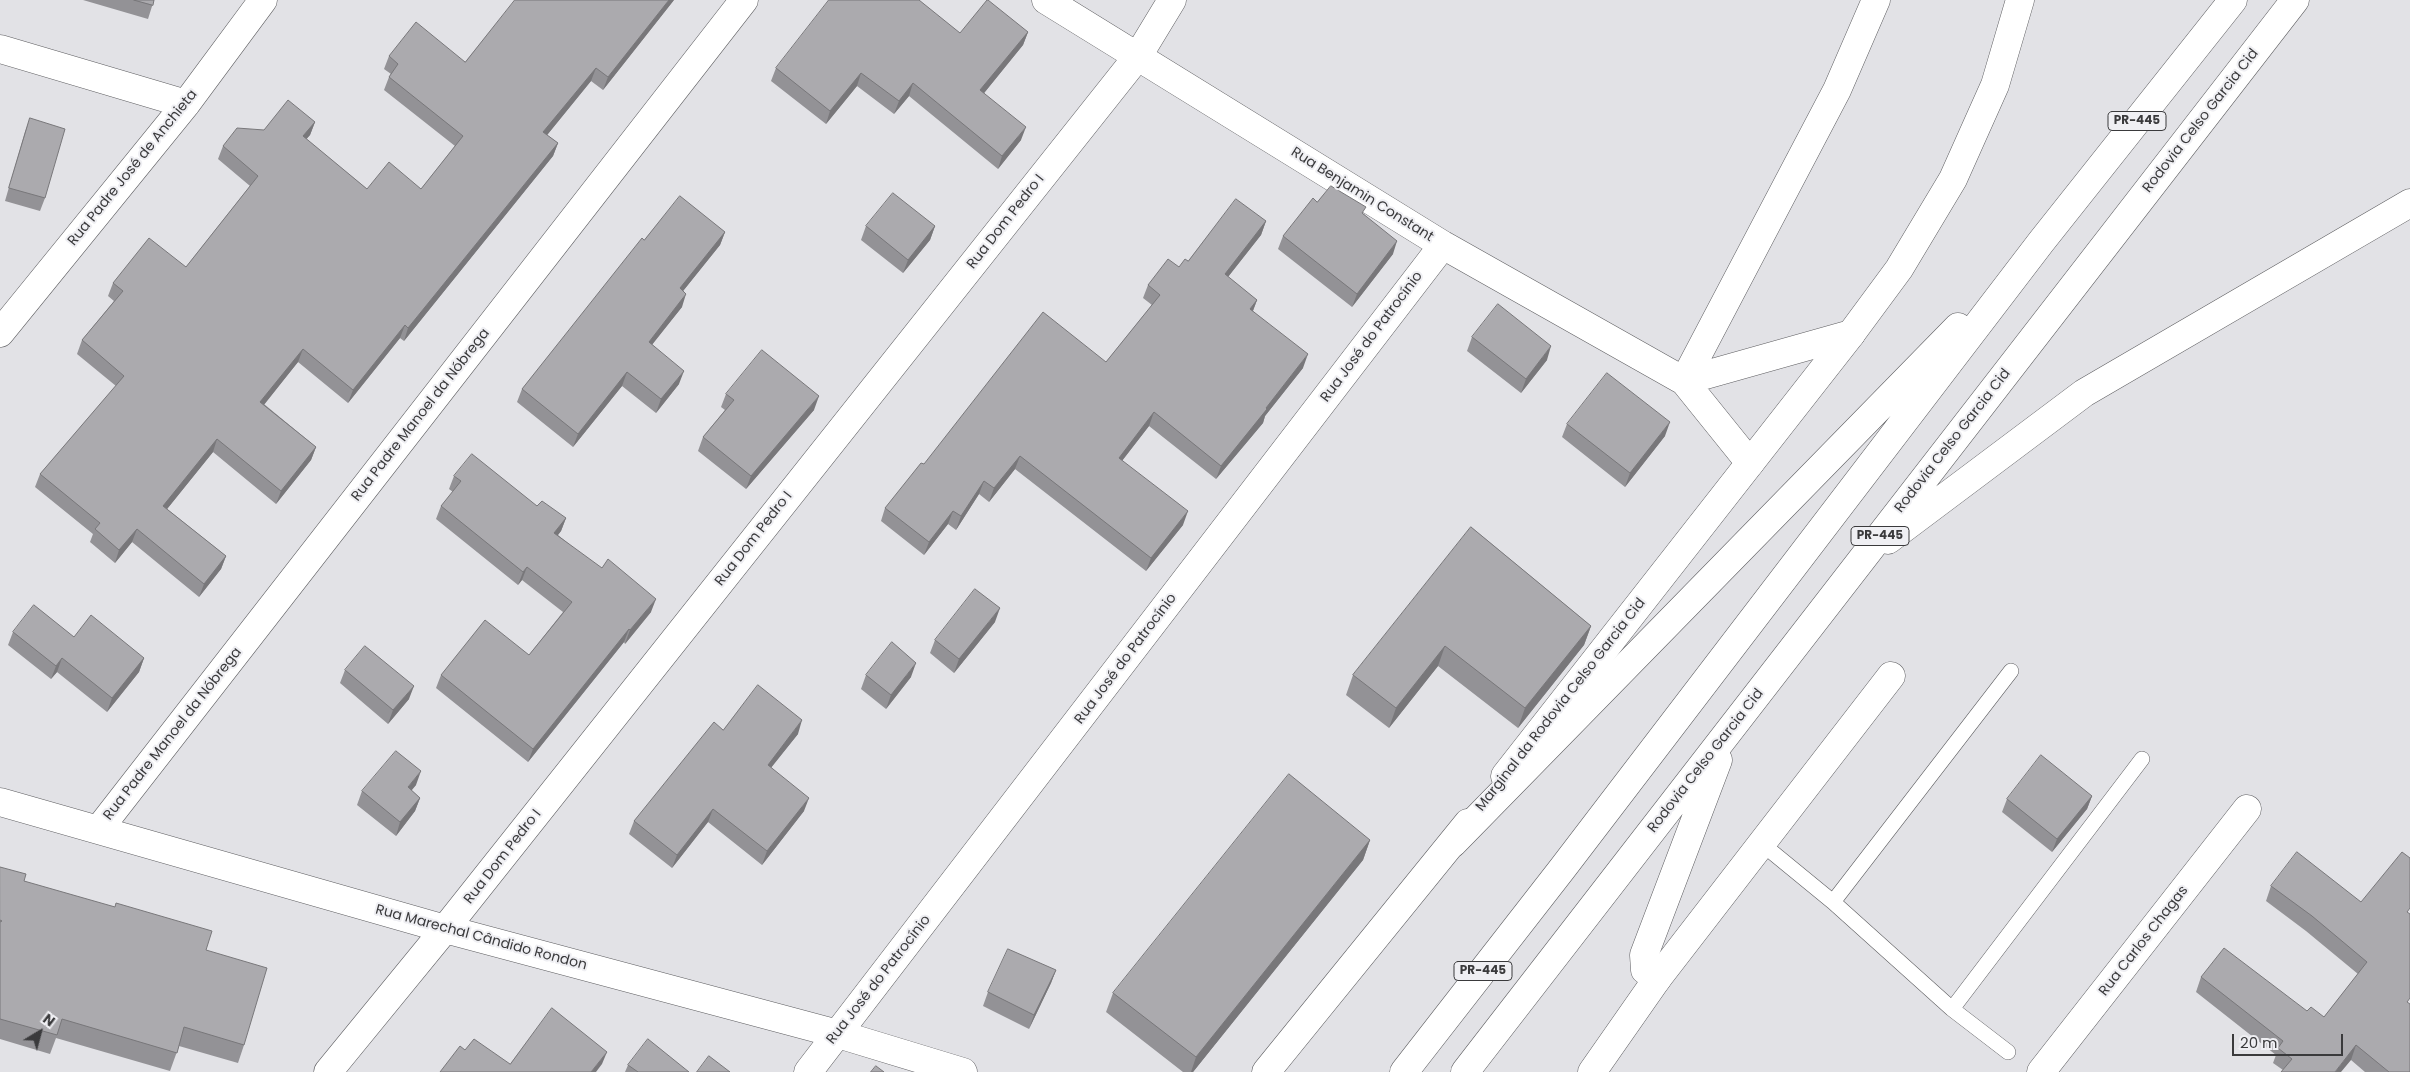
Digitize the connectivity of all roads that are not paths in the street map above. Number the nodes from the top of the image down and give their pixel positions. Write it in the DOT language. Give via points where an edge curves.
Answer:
graph roads {
  1 [pos="263,0"];
  2 [pos="744,0"];
  3 [pos="1046,0"];
  4 [pos="1172,0"];
  5 [pos="1876,0"];
  6 [pos="2020,0"];
  7 [pos="2233,0"];
  8 [pos="2295,0"];
  9 [pos="0,49"];
  10 [pos="1138,56"];
  11 [pos="186,104"];
  12 [pos="2410,203"];
  13 [pos="2041,242"];
  14 [pos="1443,245"];
  15 [pos="0,333"];
  16 [pos="1850,334"];
  17 [pos="1684,381"];
  18 [pos="1750,463"];
  19 [pos="1859,562"];
  20 [pos="2011,671"];
  21 [pos="1891,676"];
  22 [pos="1729,732"];
  23 [pos="2142,759"];
  24 [pos="0,802"];
  25 [pos="2247,809"];
  26 [pos="99,829"];
  27 [pos="1453,843"];
  28 [pos="1761,843"];
  29 [pos="1833,902"];
  30 [pos="446,929"];
  31 [pos="1657,979"];
  32 [pos="1952,1009"];
  33 [pos="838,1034"];
  34 [pos="2008,1052"];
  35 [pos="328,1072"];
  36 [pos="808,1072"];
  37 [pos="963,1072"];
  38 [pos="1266,1072"];
  39 [pos="1404,1072"];
  40 [pos="1465,1072"];
  41 [pos="1592,1072"];
  42 [pos="2041,1072"];
  1 -- 11 [label="main road, Rua Padre José de Anchieta"];
  2 -- 26 [label="main road, Rua Padre Manoel da Nóbrega"];
  3 -- 10 [label="main road, Rua Benjamin Constant"];
  4 -- 10 [label="main road, Rua Dom Pedro I"];
  5 -- 17 [label="main road" via="1837,90"];
  6 -- 16 [label="main road, Marginal da Rodovia Celso Garcia Cid" via="1995,86 1953,179 1899,269"];
  7 -- 13 [label="main road, PR-445"];
  8 -- 19 [label="main road, Rodovia Celso Garcia Cid / PR-445"];
  9 -- 11 [label="main road"];
  10 -- 14 [label="main road, Rua Benjamin Constant"];
  10 -- 30 [label="main road, Rua Dom Pedro I"];
  11 -- 15 [label="main road, Rua Padre José de Anchieta"];
  12 -- 19 [label="main road" via="2084,393"];
  13 -- 27 [label="main road"];
  13 -- 39 [label="main road, PR-445"];
  14 -- 17 [label="main road, Rua Benjamin Constant"];
  14 -- 33 [label="main road, Rua José do Patrocínio"];
  16 -- 17 [label="main road"];
  16 -- 18 [label="main road, Marginal da Rodovia Celso Garcia Cid"];
  17 -- 18 [label="main road, Rua Benjamin Constant"];
  18 -- 27 [label="main road, Marginal da Rodovia Celso Garcia Cid"];
  19 -- 22 [label="main road, Rodovia Celso Garcia Cid / PR-445"];
  20 -- 29 [label="lane"];
  21 -- 28 [label="main road"];
  22 -- 31 [label="main road" via="1644,955 1645,970"];
  22 -- 40 [label="main road, Rodovia Celso Garcia Cid / PR-445"];
  23 -- 32 [label="lane"];
  24 -- 26 [label="main road, Rua Marechal Cândido Rondon"];
  25 -- 42 [label="main road, Rua Carlos Chagas"];
  26 -- 30 [label="main road, Rua Marechal Cândido Rondon"];
  27 -- 38 [label="main road, Marginal da Rodovia Celso Garcia Cid"];
  28 -- 29 [label="lane"];
  28 -- 31 [label="main road"];
  29 -- 32 [label="lane"];
  30 -- 33 [label="main road, Rua Marechal Cândido Rondon"];
  30 -- 35 [label="main road, Rua Dom Pedro I"];
  31 -- 41 [label="main road"];
  32 -- 34 [label="lane"];
  33 -- 36 [label="main road, Rua José do Patrocínio"];
  33 -- 37 [label="main road, Rua Marechal Cândido Rondon"];
}
